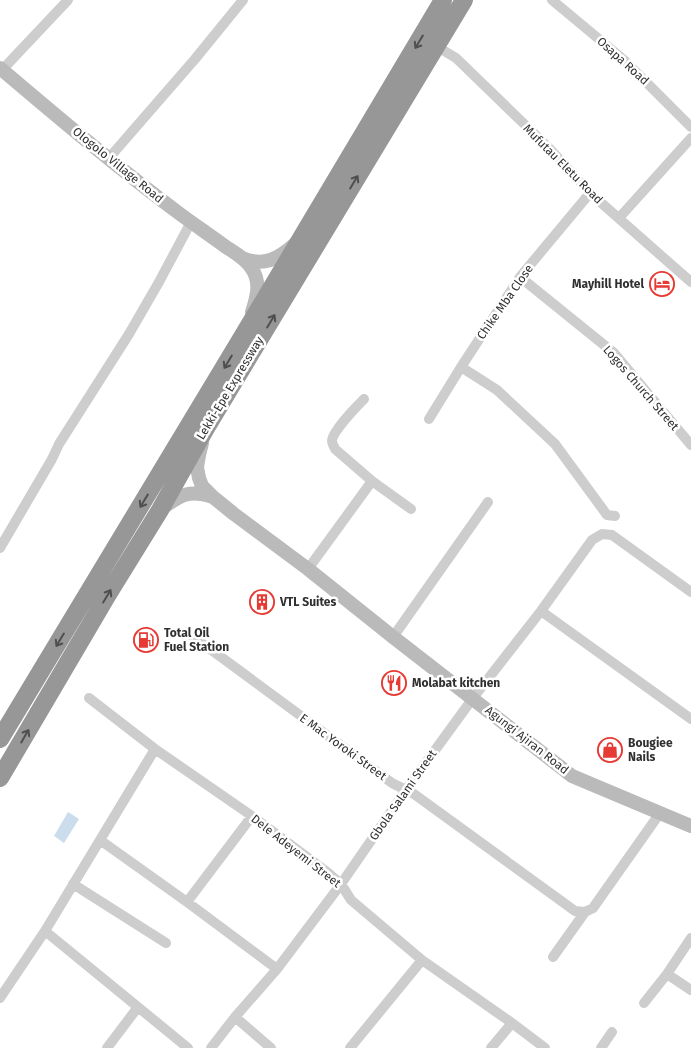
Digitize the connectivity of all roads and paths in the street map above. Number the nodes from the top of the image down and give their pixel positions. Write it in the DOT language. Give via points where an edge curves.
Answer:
graph roads {
  1 [pos="68,0"];
  2 [pos="244,0"];
  3 [pos="444,0"];
  4 [pos="464,0"];
  5 [pos="552,0"];
  6 [pos="436,46"];
  7 [pos="1,69"];
  8 [pos="691,127"];
  9 [pos="691,138"];
  10 [pos="109,158"];
  11 [pos="590,193"];
  12 [pos="619,218"];
  13 [pos="191,222"];
  14 [pos="306,230"];
  15 [pos="240,257"];
  16 [pos="520,276"];
  17 [pos="691,282"];
  18 [pos="244,334"];
  19 [pos="461,367"];
  20 [pos="364,398"];
  21 [pos="429,418"];
  22 [pos="206,428"];
  23 [pos="691,445"];
  24 [pos="372,480"];
  25 [pos="213,497"];
  26 [pos="488,502"];
  27 [pos="160,510"];
  28 [pos="411,510"];
  29 [pos="615,516"];
  30 [pos="0,548"];
  31 [pos="308,569"];
  32 [pos="691,592"];
  33 [pos="541,611"];
  34 [pos="187,632"];
  35 [pos="393,637"];
  36 [pos="89,698"];
  37 [pos="473,698"];
  38 [pos="691,719"];
  39 [pos="0,740"];
  40 [pos="155,749"];
  41 [pos="0,778"];
  42 [pos="406,790"];
  43 [pos="660,813"];
  44 [pos="252,816"];
  45 [pos="691,826"];
  46 [pos="100,840"];
  47 [pos="73,884"];
  48 [pos="341,884"];
  49 [pos="187,902"];
  50 [pos="580,912"];
  51 [pos="45,931"];
  52 [pos="691,938"];
  53 [pos="166,943"];
  54 [pos="552,957"];
  55 [pos="422,960"];
  56 [pos="277,969"];
  57 [pos="667,974"];
  58 [pos="691,990"];
  59 [pos="0,998"];
  60 [pos="644,1003"];
  61 [pos="138,1007"];
  62 [pos="236,1016"];
  63 [pos="512,1023"];
  64 [pos="612,1032"];
  65 [pos="107,1048"];
  66 [pos="188,1048"];
  67 [pos="212,1048"];
  68 [pos="271,1048"];
  69 [pos="350,1048"];
  70 [pos="491,1048"];
  71 [pos="545,1048"];
  72 [pos="601,1048"];
  1 -- 7 [label="street"];
  2 -- 10 [label="street"];
  3 -- 14 [label="highway, Lekki-Epe Expressway, one-way"];
  4 -- 6 [label="highway, Lekki-Epe Expressway"];
  5 -- 8 [label="street, Osapa Road" via="624,60"];
  6 -- 11 [label="street, Mufutau Eletu Road" via="456,58 551,150"];
  22 -- 6 [label="highway, Lekki-Epe Expressway, one-way"];
  7 -- 10 [label="street, Ologolo Village Road"];
  9 -- 12 [label="street"];
  10 -- 13 [label="street, Ologolo Village Road"];
  11 -- 12 [label="street, Mufutau Eletu Road"];
  11 -- 16 [label="street, Chike Mba Close"];
  12 -- 17 [label="street, Mufutau Eletu Road"];
  13 -- 15 [label="street, Ologolo Village Road"];
  13 -- 30 [label="street" via="129,334 59,444"];
  14 -- 15 [label="street" via="294,245 274,259 257,262"];
  14 -- 18 [label="highway, Lekki-Epe Expressway"];
  15 -- 18 [label="street" via="251,266 258,288"];
  16 -- 19 [label="street, Chike Mba Close"];
  16 -- 23 [label="street, Logos Church Street" via="614,353"];
  18 -- 39 [label="highway, Lekki-Epe Expressway, one-way"];
  19 -- 21 [label="street, Chike Mba Close"];
  19 -- 29 [label="street" via="497,390 555,444 607,515"];
  20 -- 24 [label="street" via="340,426 332,443"];
  22 -- 25 [label="street, Agungi Ajiran Road" via="197,467 202,486"];
  22 -- 27 [label="highway, Lekki-Epe Expressway"];
  24 -- 28 [label="street"];
  24 -- 31 [label="street"];
  25 -- 27 [label="street" via="189,494"];
  25 -- 31 [label="street, Agungi Ajiran Road"];
  26 -- 35 [label="street"];
  41 -- 27 [label="highway, Lekki-Epe Expressway, one-way"];
  31 -- 35 [label="street, Agungi Ajiran Road"];
  32 -- 33 [label="street, Gbola Salami Street" via="612,535 602,534 592,540"];
  33 -- 37 [label="street, Gbola Salami Street"];
  33 -- 38 [label="street"];
  34 -- 42 [label="street, E Mac Yoroki Street" via="384,778"];
  35 -- 37 [label="street, Agungi Ajiran Road"];
  36 -- 40 [label="street, Dele Adeyemi Street"];
  37 -- 42 [label="street, Gbola Salami Street"];
  37 -- 43 [label="street, Agungi Ajiran Road" via="572,776"];
  40 -- 44 [label="street, Dele Adeyemi Street"];
  40 -- 46 [label="street"];
  42 -- 48 [label="street, Gbola Salami Street"];
  42 -- 50 [label="street, E Mac Yoroki Street"];
  43 -- 45 [label="street, Agungi Ajiran Road"];
  43 -- 50 [label="street" via="593,908"];
  44 -- 48 [label="street, Dele Adeyemi Street"];
  44 -- 49 [label="street"];
  46 -- 47 [label="street"];
  46 -- 49 [label="street"];
  47 -- 51 [label="street"];
  47 -- 53 [label="street"];
  48 -- 55 [label="street, Dele Adeyemi Street" via="351,900"];
  48 -- 56 [label="street, Gbola Salami Street"];
  49 -- 56 [label="street"];
  50 -- 54 [label="street"];
  51 -- 59 [label="street"];
  51 -- 61 [label="street"];
  52 -- 57 [label="street"];
  55 -- 63 [label="street, Dele Adeyemi Street"];
  55 -- 69 [label="street"];
  56 -- 62 [label="street, Gbola Salami Street"];
  57 -- 58 [label="street"];
  57 -- 60 [label="street"];
  61 -- 65 [label="street"];
  61 -- 66 [label="street"];
  62 -- 67 [label="street, Gbola Salami Street"];
  62 -- 68 [label="street"];
  63 -- 70 [label="street"];
  63 -- 71 [label="street, Dele Adeyemi Street"];
  64 -- 72 [label="street"];
}
